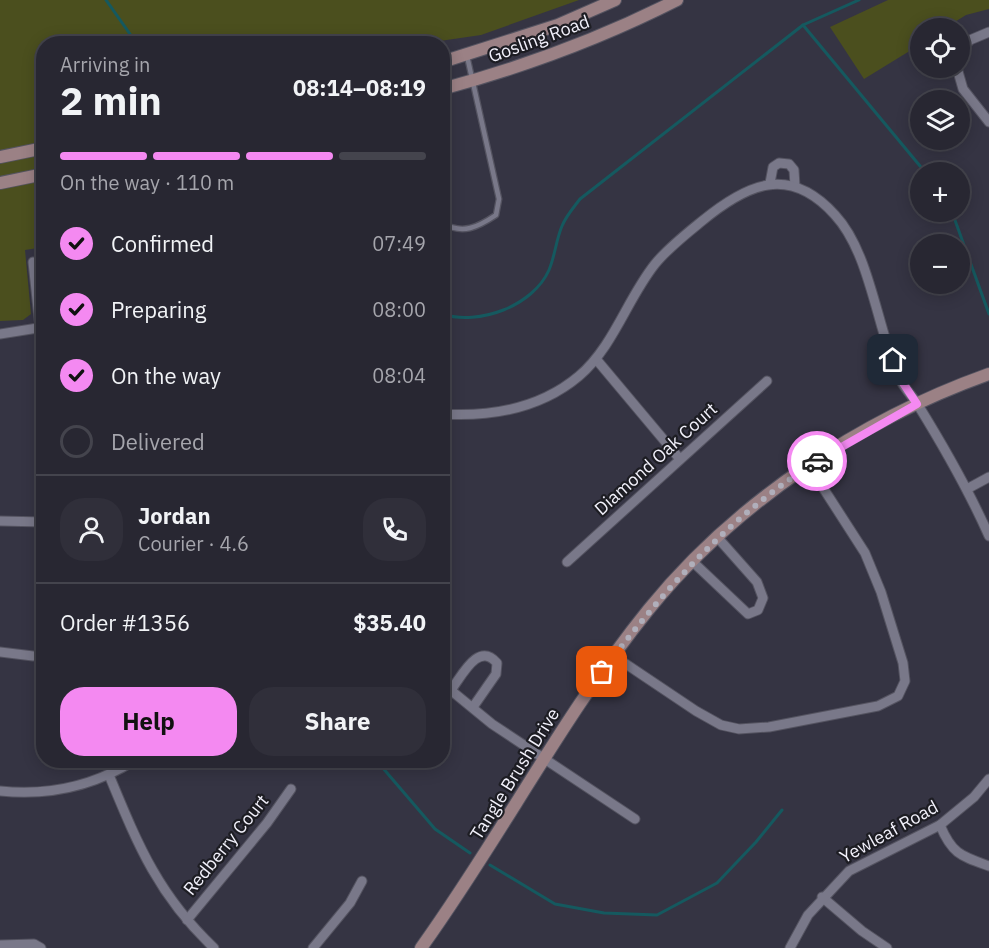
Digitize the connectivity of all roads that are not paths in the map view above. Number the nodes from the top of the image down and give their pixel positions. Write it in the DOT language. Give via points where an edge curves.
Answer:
graph roads {
  1 [pos="615,0"];
  2 [pos="677,0"];
  3 [pos="989,32"];
  4 [pos="970,43"];
  5 [pos="467,55"];
  6 [pos="450,60"];
  7 [pos="960,78"];
  8 [pos="473,81"];
  9 [pos="450,87"];
  10 [pos="989,122"];
  11 [pos="36,150"];
  12 [pos="0,158"];
  13 [pos="36,176"];
  14 [pos="0,183"];
  15 [pos="776,183"];
  16 [pos="795,186"];
  17 [pos="450,227"];
  18 [pos="33,262"];
  19 [pos="36,284"];
  20 [pos="36,329"];
  21 [pos="0,334"];
  22 [pos="596,359"];
  23 [pos="989,374"];
  24 [pos="767,381"];
  25 [pos="917,404"];
  26 [pos="450,414"];
  27 [pos="679,458"];
  28 [pos="809,466"];
  29 [pos="989,477"];
  30 [pos="967,489"];
  31 [pos="0,521"];
  32 [pos="36,522"];
  33 [pos="989,536"];
  34 [pos="718,538"];
  35 [pos="567,562"];
  36 [pos="693,562"];
  37 [pos="0,652"];
  38 [pos="33,656"];
  39 [pos="614,656"];
  40 [pos="451,690"];
  41 [pos="473,707"];
  42 [pos="547,758"];
  43 [pos="121,768"];
  44 [pos="109,775"];
  45 [pos="989,779"];
  46 [pos="291,789"];
  47 [pos="0,791"];
  48 [pos="634,819"];
  49 [pos="940,825"];
  50 [pos="989,866"];
  51 [pos="362,881"];
  52 [pos="822,897"];
  53 [pos="187,920"];
  54 [pos="0,945"];
  55 [pos="41,948"];
  56 [pos="214,948"];
  57 [pos="312,948"];
  58 [pos="421,948"];
  59 [pos="790,948"];
  60 [pos="887,948"];
  1 -- 5 [label="street, Gosling Road" via="558,25"];
  2 -- 8 [label="street, Gosling Road" via="624,27"];
  3 -- 4 [label="street"];
  5 -- 6 [label="street, Gosling Road"];
  5 -- 8 [label="lane"];
  7 -- 10 [label="street" via="963,89"];
  8 -- 9 [label="street, Gosling Road"];
  8 -- 17 [label="lane" via="499,199 496,215 470,230"];
  11 -- 12 [label="street"];
  13 -- 14 [label="street"];
  15 -- 16 [label="street"];
  15 -- 16 [label="street" via="773,167 783,163 794,170"];
  15 -- 22 [label="street" via="738,194 671,247 655,264"];
  16 -- 25 [label="street" via="824,204 854,245 893,360"];
  18 -- 19 [label="street"];
  20 -- 21 [label="street"];
  22 -- 26 [label="street" via="566,385 523,406 486,414"];
  22 -- 27 [label="street"];
  23 -- 25 [label="street, Tangle Brush Drive"];
  24 -- 27 [label="street, Diamond Oak Court"];
  25 -- 28 [label="street, Tangle Brush Drive"];
  25 -- 30 [label="street"];
  27 -- 35 [label="street, Diamond Oak Court"];
  28 -- 34 [label="street, Tangle Brush Drive"];
  28 -- 39 [label="street" via="873,571 903,663 905,681 898,696 878,706 739,729 721,725 696,711"];
  29 -- 30 [label="street"];
  30 -- 33 [label="street"];
  31 -- 32 [label="street"];
  34 -- 36 [label="street, Tangle Brush Drive"];
  34 -- 36 [label="street" via="757,582 762,598 758,610 748,614"];
  36 -- 39 [label="street, Tangle Brush Drive" via="650,608"];
  37 -- 38 [label="street"];
  39 -- 42 [label="street, Tangle Brush Drive"];
  40 -- 41 [label="street"];
  40 -- 41 [label="street" via="476,657 492,657 497,663 496,674"];
  41 -- 42 [label="street" via="492,724"];
  42 -- 48 [label="street"];
  42 -- 58 [label="street, Tangle Brush Drive"];
  43 -- 44 [label="street"];
  44 -- 47 [label="street" via="54,791"];
  44 -- 53 [label="street" via="147,865"];
  45 -- 49 [label="street, Yewleaf Road"];
  46 -- 53 [label="street, Redberry Court"];
  49 -- 50 [label="street" via="957,854"];
  49 -- 52 [label="street, Yewleaf Road" via="863,862"];
  51 -- 57 [label="street" via="350,903"];
  52 -- 59 [label="street, Yewleaf Road"];
  52 -- 60 [label="street"];
  53 -- 56 [label="street"];
  54 -- 55 [label="street" via="34,944"];
}
